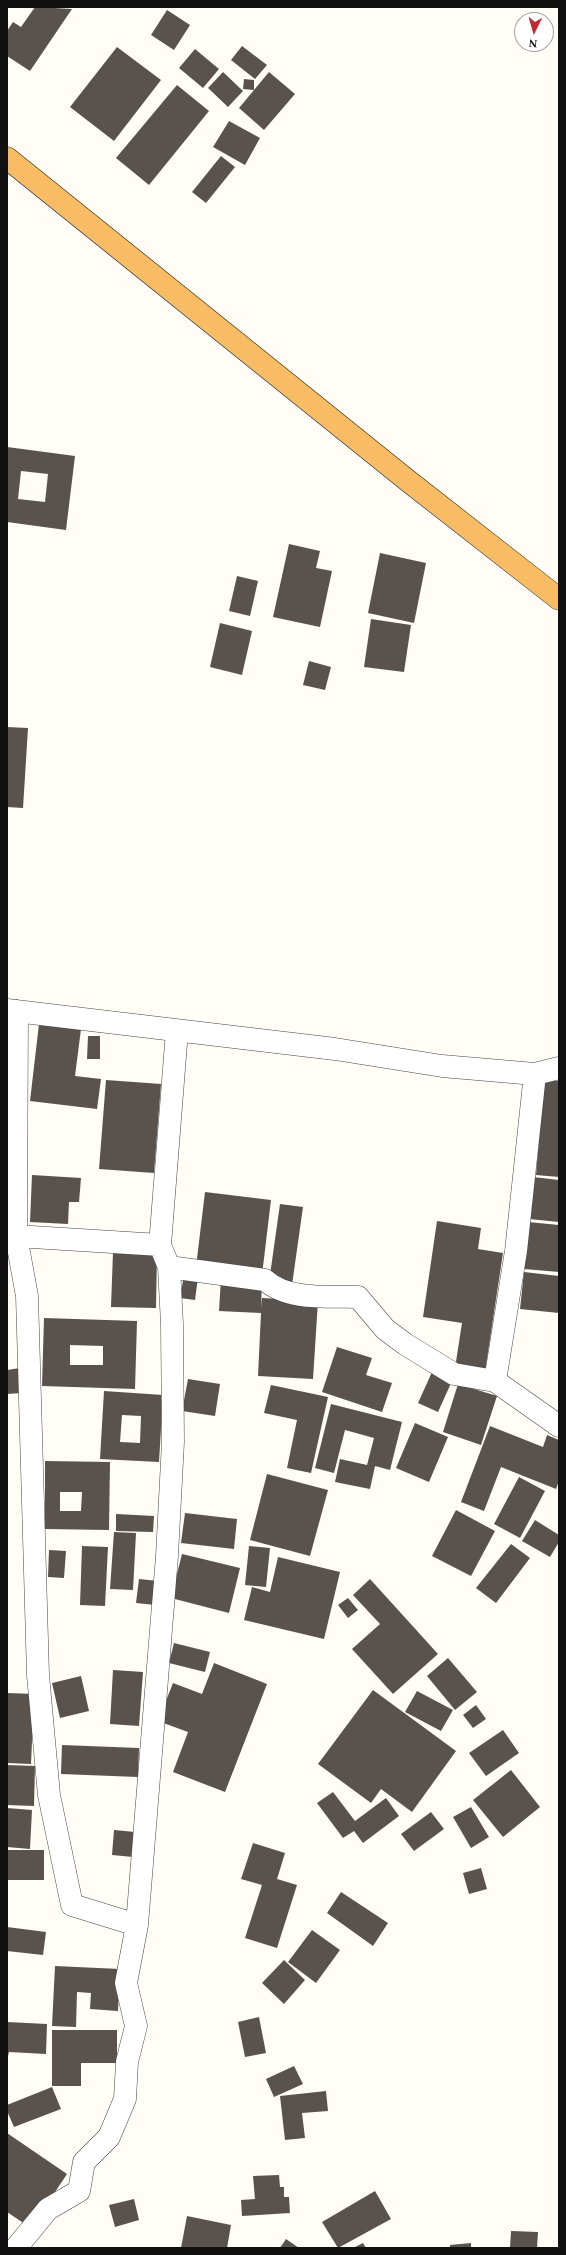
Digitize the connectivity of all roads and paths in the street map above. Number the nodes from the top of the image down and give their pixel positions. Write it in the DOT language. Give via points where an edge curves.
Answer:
graph roads {
  1 [pos="7,158"];
  2 [pos="559,599"];
  3 [pos="12,1010"];
  4 [pos="177,1031"];
  5 [pos="559,1068"];
  6 [pos="534,1074"];
  7 [pos="16,1236"];
  8 [pos="160,1245"];
  9 [pos="169,1267"];
  10 [pos="495,1381"];
  11 [pos="559,1426"];
  12 [pos="137,1925"];
  13 [pos="16,2248"];
  1 -- 2 [label="highway"];
  3 -- 4 [label="street"];
  3 -- 7 [label="street"];
  4 -- 6 [label="street" via="335,1049 442,1066"];
  4 -- 8 [label="street"];
  5 -- 6 [label="street"];
  6 -- 10 [label="street" via="516,1251"];
  7 -- 8 [label="street"];
  7 -- 12 [label="street" via="27,1296 38,1674 49,1795 72,1905"];
  8 -- 9 [label="street"];
  9 -- 10 [label="street" via="265,1280 273,1287 296,1295 358,1297 385,1329 454,1374"];
  9 -- 12 [label="street" via="173,1442 167,1556"];
  10 -- 11 [label="street"];
  12 -- 13 [label="street" via="126,1982 136,2026 127,2062 125,2099 109,2138 84,2162 79,2191 48,2209"];
}
